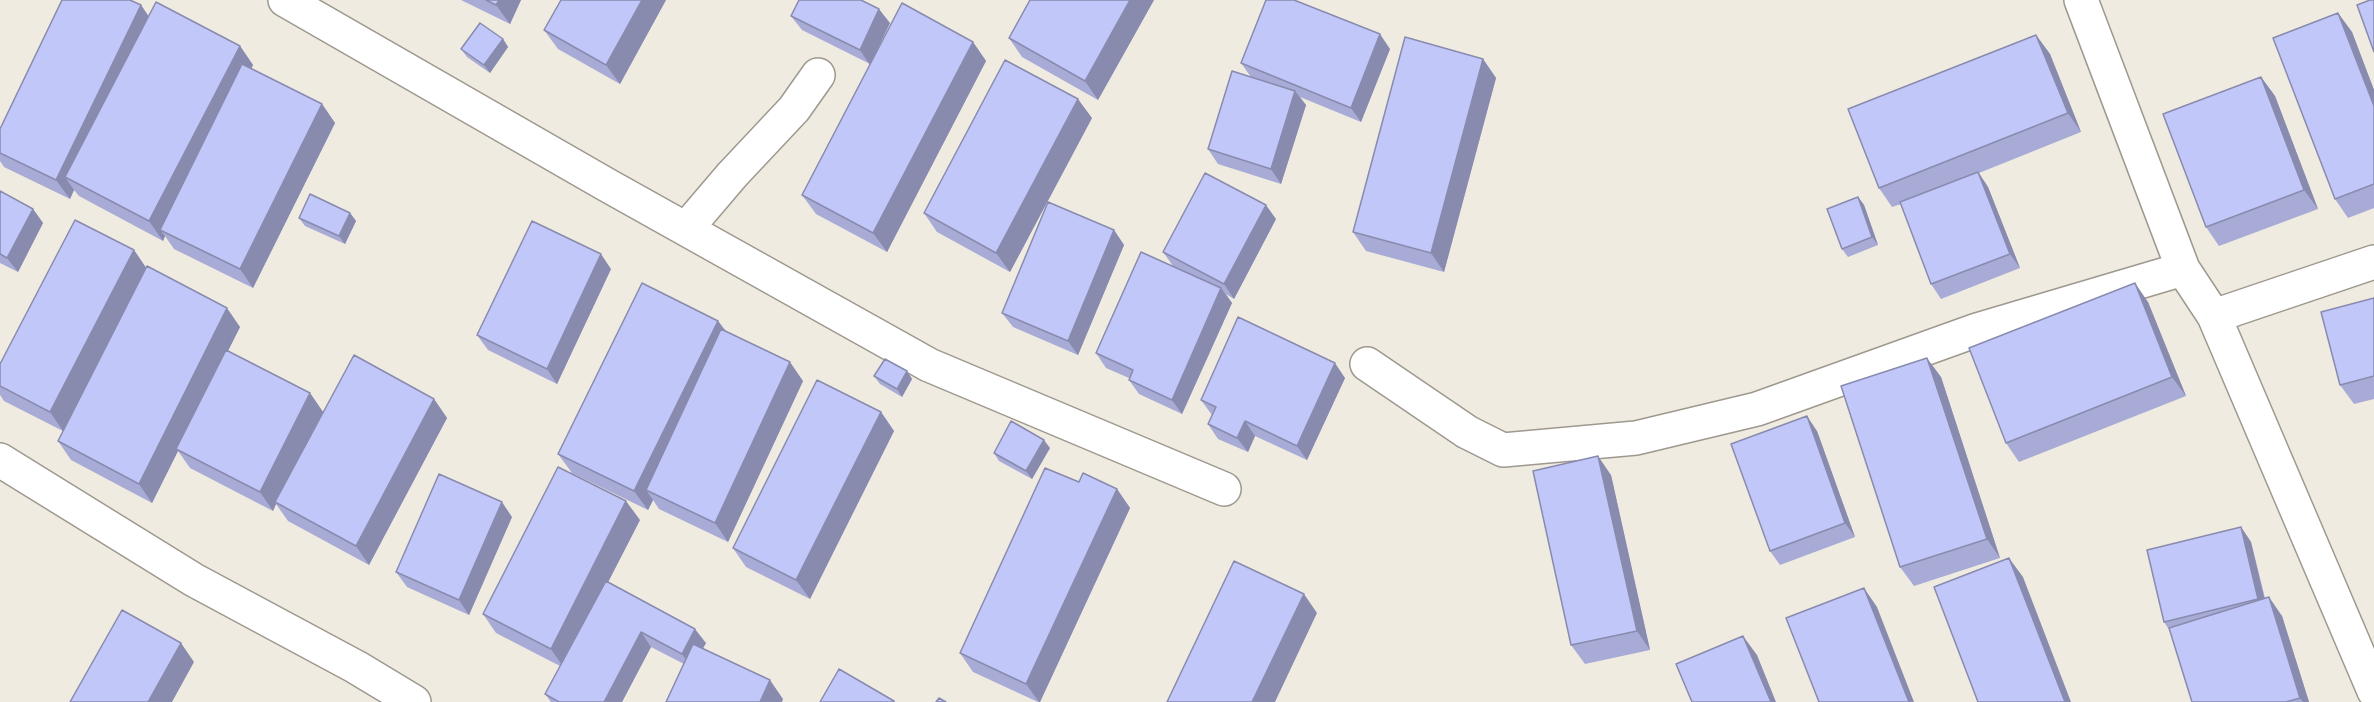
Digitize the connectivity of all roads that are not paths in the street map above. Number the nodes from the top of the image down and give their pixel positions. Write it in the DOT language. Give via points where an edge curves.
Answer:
graph roads {
  1 [pos="285,0"];
  2 [pos="2081,0"];
  3 [pos="818,75"];
  4 [pos="686,229"];
  5 [pos="2374,262"];
  6 [pos="2183,269"];
  7 [pos="2214,316"];
  8 [pos="1367,364"];
  9 [pos="0,460"];
  10 [pos="1224,489"];
  11 [pos="2374,692"];
  12 [pos="414,702"];
  1 -- 4 [label="street"];
  2 -- 6 [label="street"];
  3 -- 4 [label="street" via="794,109"];
  4 -- 10 [label="street" via="929,365"];
  5 -- 7 [label="street"];
  6 -- 7 [label="street"];
  6 -- 8 [label="street" via="1977,330 1757,409 1636,438 1503,450 1467,432"];
  7 -- 11 [label="street"];
  9 -- 12 [label="street" via="194,580"];
}
